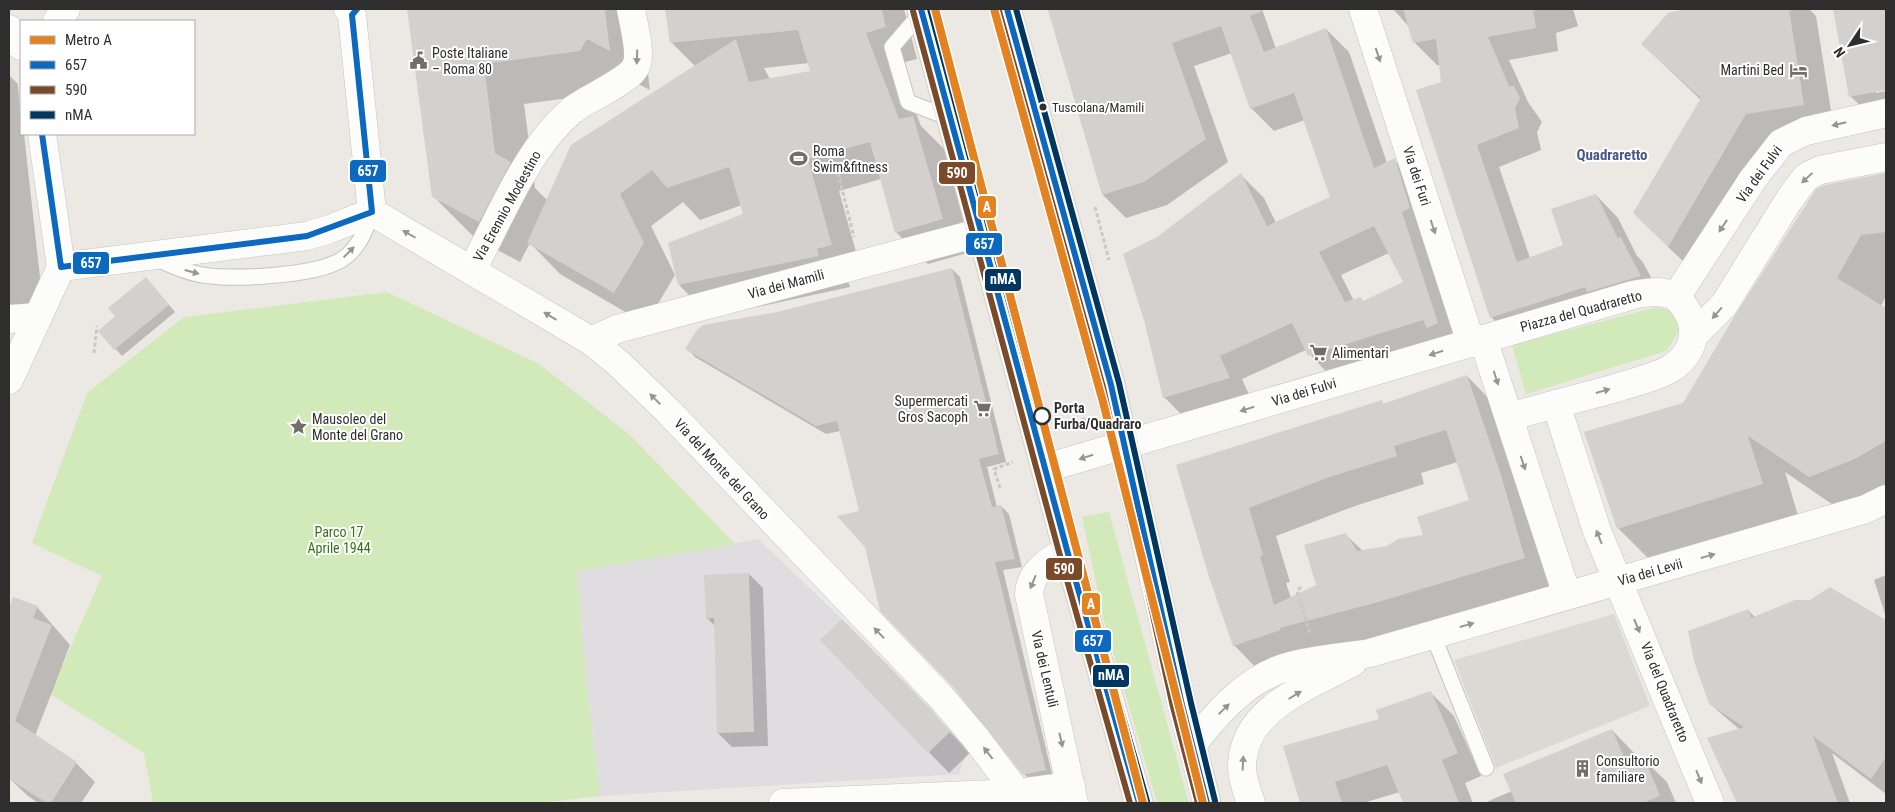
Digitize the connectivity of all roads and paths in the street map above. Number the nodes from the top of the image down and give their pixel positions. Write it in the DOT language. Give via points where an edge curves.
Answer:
graph roads {
  1 [pos="66,9"];
  2 [pos="631,9"];
  3 [pos="1007,9"];
  4 [pos="1363,9"];
  5 [pos="352,11"];
  6 [pos="922,11"];
  7 [pos="58,20"];
  8 [pos="9,30"];
  9 [pos="20,45"];
  10 [pos="1886,113"];
  11 [pos="952,120"];
  12 [pos="42,135"];
  13 [pos="1886,157"];
  14 [pos="799,160"];
  15 [pos="1095,207"];
  16 [pos="372,212"];
  17 [pos="982,232"];
  18 [pos="855,239"];
  19 [pos="1109,260"];
  20 [pos="61,267"];
  21 [pos="472,270"];
  22 [pos="1676,297"];
  23 [pos="38,317"];
  24 [pos="9,319"];
  25 [pos="97,326"];
  26 [pos="1695,334"];
  27 [pos="591,341"];
  28 [pos="1477,341"];
  29 [pos="94,353"];
  30 [pos="9,380"];
  31 [pos="1556,404"];
  32 [pos="1096,416"];
  33 [pos="1509,417"];
  34 [pos="1063,425"];
  35 [pos="1125,445"];
  36 [pos="1013,462"];
  37 [pos="1046,468"];
  38 [pos="1000,488"];
  39 [pos="1880,505"];
  40 [pos="1067,550"];
  41 [pos="1618,582"];
  42 [pos="1301,587"];
  43 [pos="1567,595"];
  44 [pos="1310,633"];
  45 [pos="1433,635"];
  46 [pos="1370,653"];
  47 [pos="1192,745"];
  48 [pos="1486,768"];
  49 [pos="1072,794"];
  50 [pos="1011,798"];
  51 [pos="783,803"];
  52 [pos="1140,803"];
  53 [pos="1207,803"];
  54 [pos="1251,803"];
  55 [pos="1710,803"];
  1 -- 7 [label="street"];
  2 -- 21 [label="street, Via Erennio Modestino, one-way" via="638,53 636,66 628,76 572,110 546,137 528,163"];
  3 -- 35 [label="main road"];
  4 -- 28 [label="street, Via dei Furi, one-way"];
  5 -- 16 [label="street"];
  6 -- 11 [label="main road"];
  6 -- 11 [label="lane" via="892,47 908,102"];
  8 -- 9 [label="street"];
  10 -- 22 [label="street, Via dei Fulvi, one-way" via="1806,131 1781,143"];
  11 -- 17 [label="main road"];
  12 -- 20 [label="street"];
  13 -- 26 [label="street, one-way" via="1820,170 1806,177 1724,305"];
  14 -- 18 [label="path" via="836,165"];
  15 -- 19 [label="path"];
  20 -- 16 [label="street, one-way" via="307,236"];
  21 -- 16 [label="street, Via del Monte del Grano, one-way"];
  17 -- 27 [label="street, Via dei Mamili" via="617,329"];
  17 -- 37 [label="main road"];
  20 -- 23 [label="street"];
  27 -- 21 [label="street, Via del Monte del Grano, one-way"];
  22 -- 26 [label="street" via="1690,317"];
  22 -- 28 [label="street, Piazza del Quadraretto" via="1659,292 1642,293"];
  23 -- 24 [label="street"];
  23 -- 30 [label="street"];
  25 -- 29 [label="path"];
  31 -- 26 [label="street, one-way" via="1662,373 1685,355"];
  50 -- 27 [label="street, Via del Monte del Grano, one-way" via="975,737 941,697 668,411"];
  28 -- 33 [label="street, one-way"];
  28 -- 35 [label="street, Via dei Fulvi, one-way"];
  31 -- 33 [label="street"];
  41 -- 31 [label="street, one-way" via="1592,516"];
  32 -- 34 [label="path"];
  33 -- 43 [label="street, one-way"];
  35 -- 37 [label="street, Via dei Fulvi, one-way"];
  35 -- 47 [label="main road"];
  36 -- 38 [label="path" via="994,468"];
  37 -- 40 [label="main road"];
  41 -- 39 [label="street, Via dei Levii, one-way"];
  40 -- 49 [label="street, Via dei Lentuli, one-way" via="1038,570 1029,594"];
  40 -- 52 [label="main road"];
  41 -- 43 [label="street, Via dei Levii"];
  41 -- 55 [label="street, Via del Quadraretto, one-way"];
  42 -- 44 [label="path" via="1297,591"];
  45 -- 43 [label="street, Via dei Levii, one-way"];
  45 -- 46 [label="street, Via dei Levii"];
  45 -- 48 [label="lane"];
  47 -- 46 [label="street, Via dei Levii, one-way" via="1240,693 1270,673 1290,666"];
  54 -- 46 [label="street, Via dei Levii, one-way" via="1242,768 1248,738 1256,724 1270,710 1297,693"];
  47 -- 53 [label="main road"];
  49 -- 50 [label="street"];
  50 -- 51 [label="street"];
}
